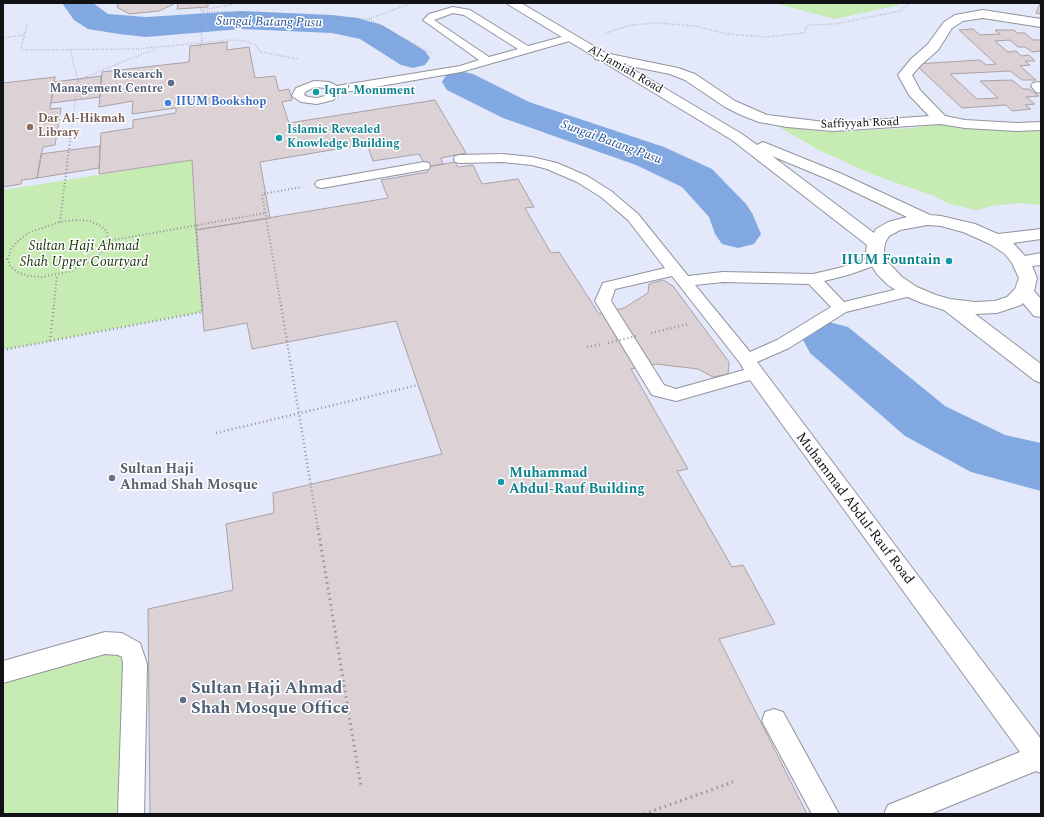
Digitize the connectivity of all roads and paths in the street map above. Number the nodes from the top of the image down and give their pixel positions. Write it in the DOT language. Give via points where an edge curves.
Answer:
graph roads {
  1 [pos="240,3"];
  2 [pos="412,3"];
  3 [pos="513,3"];
  4 [pos="910,3"];
  5 [pos="202,10"];
  6 [pos="368,19"];
  7 [pos="1041,23"];
  8 [pos="27,25"];
  9 [pos="24,35"];
  10 [pos="3,38"];
  11 [pos="573,40"];
  12 [pos="202,42"];
  13 [pos="159,47"];
  14 [pos="200,48"];
  15 [pos="70,50"];
  16 [pos="525,50"];
  17 [pos="600,56"];
  18 [pos="298,59"];
  19 [pos="486,60"];
  20 [pos="457,69"];
  21 [pos="673,71"];
  22 [pos="642,79"];
  23 [pos="78,80"];
  24 [pos="335,90"];
  25 [pos="940,120"];
  26 [pos="1041,126"];
  27 [pos="738,137"];
  28 [pos="460,159"];
  29 [pos="424,166"];
  30 [pos="322,184"];
  31 [pos="265,213"];
  32 [pos="927,220"];
  33 [pos="60,222"];
  34 [pos="196,225"];
  35 [pos="1041,234"];
  36 [pos="996,240"];
  37 [pos="108,241"];
  38 [pos="877,251"];
  39 [pos="8,258"];
  40 [pos="3,259"];
  41 [pos="1041,259"];
  42 [pos="1021,262"];
  43 [pos="57,275"];
  44 [pos="680,276"];
  45 [pos="813,279"];
  46 [pos="910,290"];
  47 [pos="1024,292"];
  48 [pos="950,305"];
  49 [pos="841,308"];
  50 [pos="1041,311"];
  51 [pos="715,318"];
  52 [pos="650,333"];
  53 [pos="643,334"];
  54 [pos="50,341"];
  55 [pos="587,347"];
  56 [pos="3,350"];
  57 [pos="750,366"];
  58 [pos="1041,375"];
  59 [pos="418,384"];
  60 [pos="298,414"];
  61 [pos="216,433"];
  62 [pos="3,672"];
  63 [pos="774,721"];
  64 [pos="1040,757"];
  65 [pos="733,782"];
  66 [pos="361,787"];
  67 [pos="131,814"];
  68 [pos="644,814"];
  69 [pos="826,814"];
  70 [pos="897,814"];
  1 -- 5 [label="path"];
  2 -- 6 [label="path"];
  3 -- 11 [label="street, Al-Jamiah Road"];
  4 -- 11 [label="path" via="900,11 835,24 808,26 803,33 767,37 728,34 695,26 658,22"];
  5 -- 6 [label="path" via="280,18"];
  5 -- 12 [label="path"];
  6 -- 20 [label="path"];
  7 -- 25 [label="street" via="982,14 958,18 948,25 933,47 904,75 914,92"];
  8 -- 9 [label="path"];
  9 -- 10 [label="path"];
  9 -- 15 [label="path" via="21,49 24,50"];
  11 -- 16 [label="lane"];
  11 -- 17 [label="street, Al-Jamiah Road"];
  12 -- 13 [label="path"];
  12 -- 14 [label="path"];
  12 -- 18 [label="path" via="246,41 255,45 261,52"];
  13 -- 15 [label="path" via="136,50"];
  13 -- 23 [label="path"];
  15 -- 23 [label="path"];
  16 -- 19 [label="lane"];
  16 -- 19 [label="lane" via="467,12 453,10 432,16 428,20"];
  17 -- 21 [label="street, Saffiyyah Road"];
  17 -- 22 [label="street, Al-Jamiah Road"];
  19 -- 20 [label="lane"];
  20 -- 24 [label="lane"];
  21 -- 22 [label="street, Saffiyyah Road" via="650,73"];
  21 -- 25 [label="street, Saffiyyah Road" via="690,77 730,104 764,119 833,127"];
  22 -- 27 [label="street, Al-Jamiah Road"];
  23 -- 33 [label="path"];
  25 -- 26 [label="street, Saffiyyah Road" via="995,126"];
  27 -- 32 [label="street, Al-Jamiah Road" via="836,176"];
  27 -- 38 [label="street, Al-Jamiah Road"];
  28 -- 44 [label="lane, Muhammad Abdul-Rauf Road" via="502,158 532,161 552,166 582,180 606,194 633,217"];
  29 -- 30 [label="lane"];
  30 -- 31 [label="path" via="262,194"];
  31 -- 34 [label="path"];
  31 -- 60 [label="path"];
  32 -- 36 [label="street, Al-Jamiah Road" via="969,228"];
  32 -- 38 [label="street, Al-Jamiah Road" via="894,226 882,233"];
  33 -- 37 [label="path" via="83,221 101,226 107,232"];
  33 -- 39 [label="path" via="30,232 11,249"];
  34 -- 37 [label="path"];
  34 -- 54 [label="path" via="202,312"];
  35 -- 36 [label="street"];
  36 -- 42 [label="street, Al-Jamiah Road" via="1011,250"];
  37 -- 43 [label="path" via="97,257 86,265"];
  38 -- 45 [label="lane" via="843,272"];
  38 -- 46 [label="street, Al-Jamiah Road" via="884,270"];
  39 -- 40 [label="path"];
  39 -- 43 [label="path" via="10,266 28,276"];
  41 -- 42 [label="street"];
  42 -- 47 [label="street, Al-Jamiah Road" via="1028,278"];
  43 -- 54 [label="path"];
  44 -- 45 [label="lane"];
  44 -- 51 [label="lane, Muhammad Abdul-Rauf Road"];
  44 -- 57 [label="lane" via="608,286 603,301 658,390 676,395"];
  45 -- 49 [label="lane"];
  46 -- 48 [label="street, Al-Jamiah Road"];
  46 -- 49 [label="lane"];
  47 -- 48 [label="street, Al-Jamiah Road" via="1014,301 997,307"];
  47 -- 50 [label="street"];
  48 -- 58 [label="street, Al-Jamiah Road"];
  49 -- 57 [label="lane"];
  51 -- 52 [label="path"];
  51 -- 57 [label="lane, Muhammad Abdul-Rauf Road"];
  53 -- 55 [label="path, bridge"];
  54 -- 56 [label="path"];
  57 -- 64 [label="lane, Muhammad Abdul-Rauf Road"];
  59 -- 60 [label="path"];
  60 -- 61 [label="path"];
  60 -- 66 [label="path"];
  62 -- 67 [label="lane" via="105,643 122,644 132,651 135,664"];
  63 -- 69 [label="lane"];
  64 -- 70 [label="lane"];
  65 -- 68 [label="path"];
}
